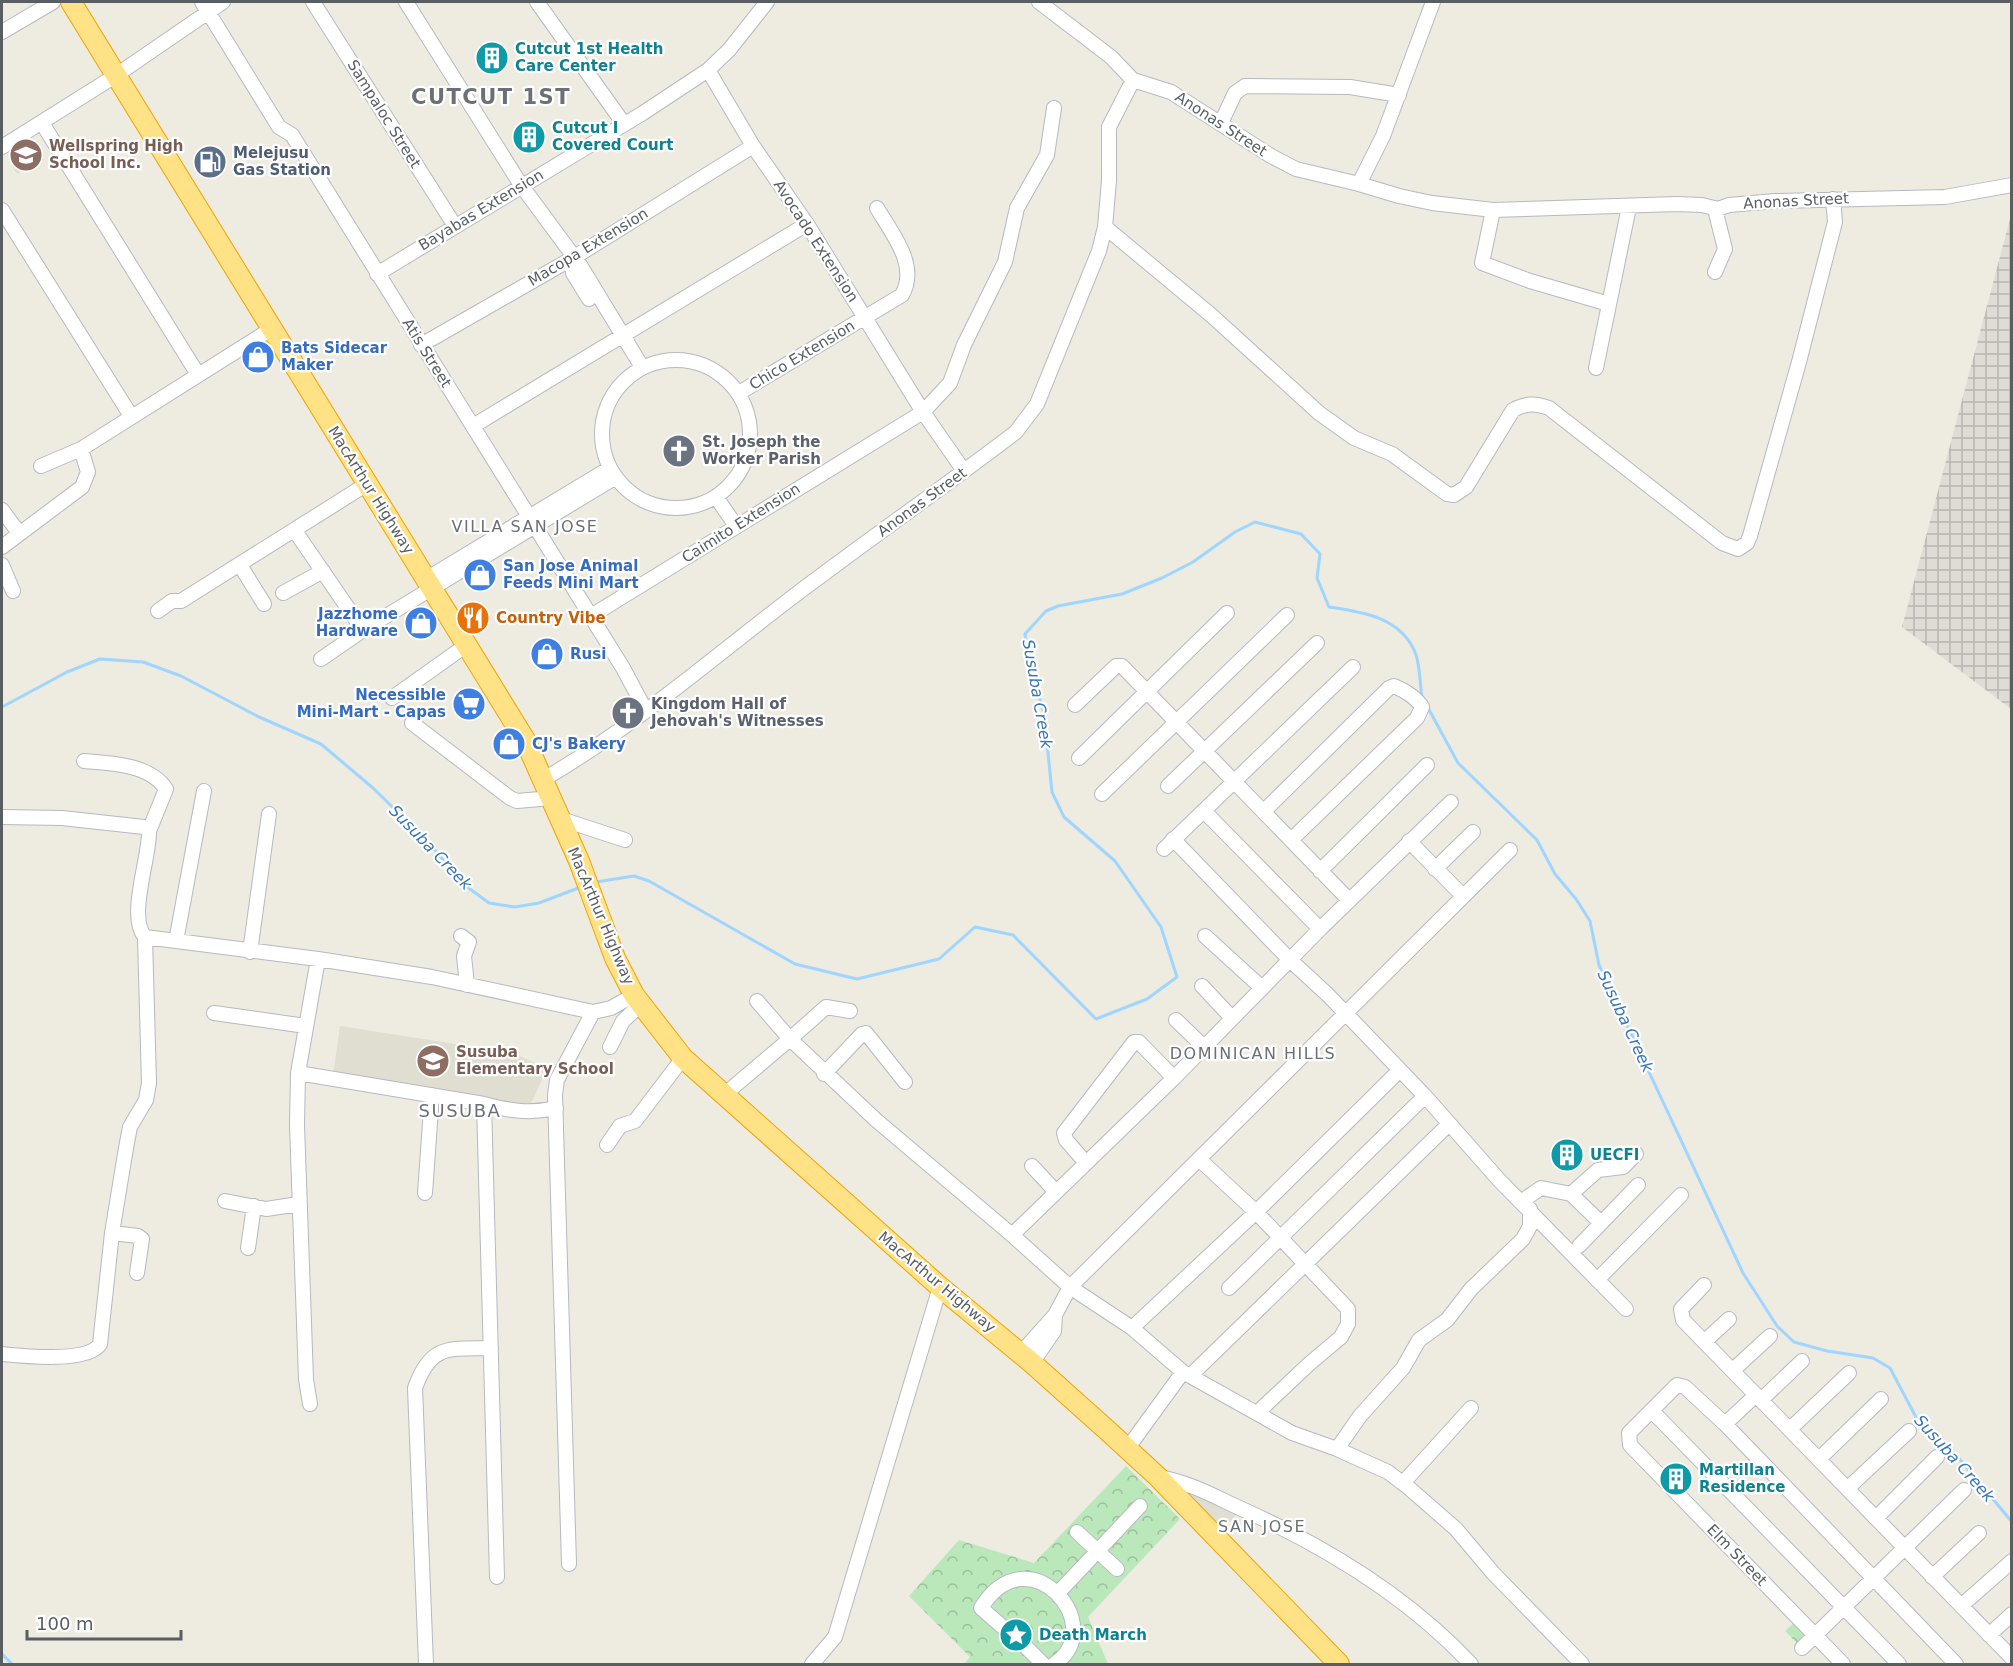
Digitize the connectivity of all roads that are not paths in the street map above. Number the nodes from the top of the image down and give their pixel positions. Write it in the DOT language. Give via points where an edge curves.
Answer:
graph roads {
  1 [pos="53,2"];
  2 [pos="71,2"];
  3 [pos="224,2"];
  4 [pos="313,2"];
  5 [pos="406,2"];
  6 [pos="537,2"];
  7 [pos="767,2"];
  8 [pos="1039,2"];
  9 [pos="1433,2"];
  10 [pos="205,6"];
  11 [pos="2,32"];
  12 [pos="708,70"];
  13 [pos="115,76"];
  14 [pos="1133,80"];
  15 [pos="1398,95"];
  16 [pos="1054,108"];
  17 [pos="42,123"];
  18 [pos="1221,123"];
  19 [pos="624,124"];
  20 [pos="753,146"];
  21 [pos="2,147"];
  22 [pos="1359,184"];
  23 [pos="521,185"];
  24 [pos="2012,185"];
  25 [pos="1833,199"];
  26 [pos="1629,207"];
  27 [pos="877,208"];
  28 [pos="1715,209"];
  29 [pos="2,210"];
  30 [pos="1493,210"];
  31 [pos="807,224"];
  32 [pos="455,226"];
  33 [pos="1105,227"];
  34 [pos="573,258"];
  35 [pos="1715,272"];
  36 [pos="377,274"];
  37 [pos="1609,304"];
  38 [pos="865,317"];
  39 [pos="273,328"];
  40 [pos="618,336"];
  41 [pos="421,345"];
  42 [pos="1596,368"];
  43 [pos="638,370"];
  44 [pos="197,373"];
  45 [pos="739,393"];
  46 [pos="922,412"];
  47 [pos="131,416"];
  48 [pos="472,426"];
  49 [pos="81,449"];
  50 [pos="41,466"];
  51 [pos="964,471"];
  52 [pos="613,473"];
  53 [pos="367,484"];
  54 [pos="716,497"];
  55 [pos="2,510"];
  56 [pos="530,523"];
  57 [pos="736,526"];
  58 [pos="295,531"];
  59 [pos="20,533"];
  60 [pos="2,547"];
  61 [pos="2,565"];
  62 [pos="240,565"];
  63 [pos="323,572"];
  64 [pos="429,584"];
  65 [pos="13,591"];
  66 [pos="283,593"];
  67 [pos="264,604"];
  68 [pos="158,611"];
  69 [pos="1227,613"];
  70 [pos="1287,615"];
  71 [pos="591,616"];
  72 [pos="363,630"];
  73 [pos="1317,643"];
  74 [pos="468,644"];
  75 [pos="321,659"];
  76 [pos="1353,667"];
  77 [pos="1145,692"];
  78 [pos="392,698"];
  79 [pos="1075,705"];
  80 [pos="646,711"];
  81 [pos="1174,722"];
  82 [pos="412,723"];
  83 [pos="1204,750"];
  84 [pos="1079,758"];
  85 [pos="84,760"];
  86 [pos="1427,765"];
  87 [pos="544,779"];
  88 [pos="1234,779"];
  89 [pos="1168,786"];
  90 [pos="204,791"];
  91 [pos="1102,794"];
  92 [pos="551,798"];
  93 [pos="1451,802"];
  94 [pos="1204,811"];
  95 [pos="1264,811"];
  96 [pos="269,814"];
  97 [pos="2,817"];
  98 [pos="558,818"];
  99 [pos="149,831"];
  100 [pos="1473,832"];
  101 [pos="625,840"];
  102 [pos="1291,840"];
  103 [pos="1409,841"];
  104 [pos="1510,850"];
  105 [pos="1435,869"];
  106 [pos="1320,871"];
  107 [pos="1463,896"];
  108 [pos="1349,900"];
  109 [pos="1320,928"];
  110 [pos="461,936"];
  111 [pos="1205,936"];
  112 [pos="145,937"];
  113 [pos="176,941"];
  114 [pos="250,952"];
  115 [pos="318,959"];
  116 [pos="1290,960"];
  117 [pos="466,985"];
  118 [pos="1203,987"];
  119 [pos="1262,988"];
  120 [pos="637,999"];
  121 [pos="758,1001"];
  122 [pos="850,1011"];
  123 [pos="593,1012"];
  124 [pos="214,1013"];
  125 [pos="1346,1015"];
  126 [pos="1232,1018"];
  127 [pos="1176,1020"];
  128 [pos="306,1026"];
  129 [pos="790,1038"];
  130 [pos="610,1047"];
  131 [pos="1204,1047"];
  132 [pos="682,1058"];
  133 [pos="1400,1070"];
  134 [pos="298,1073"];
  135 [pos="824,1074"];
  136 [pos="1174,1078"];
  137 [pos="905,1082"];
  138 [pos="725,1094"];
  139 [pos="432,1095"];
  140 [pos="1425,1096"];
  141 [pos="484,1104"];
  142 [pos="556,1108"];
  143 [pos="1449,1124"];
  144 [pos="607,1145"];
  145 [pos="1636,1154"];
  146 [pos="1200,1160"];
  147 [pos="1086,1163"];
  148 [pos="1032,1166"];
  149 [pos="1638,1185"];
  150 [pos="1056,1192"];
  151 [pos="425,1193"];
  152 [pos="1571,1194"];
  153 [pos="1681,1195"];
  154 [pos="225,1202"];
  155 [pos="299,1204"];
  156 [pos="1526,1205"];
  157 [pos="254,1206"];
  158 [pos="1256,1212"];
  159 [pos="1601,1223"];
  160 [pos="112,1233"];
  161 [pos="1012,1235"];
  162 [pos="1280,1238"];
  163 [pos="1579,1246"];
  164 [pos="248,1248"];
  165 [pos="1306,1265"];
  166 [pos="137,1273"];
  167 [pos="1597,1280"];
  168 [pos="1704,1285"];
  169 [pos="940,1287"];
  170 [pos="1070,1287"];
  171 [pos="1229,1288"];
  172 [pos="1626,1309"];
  173 [pos="1729,1318"];
  174 [pos="1132,1328"];
  175 [pos="1770,1336"];
  176 [pos="1704,1342"];
  177 [pos="490,1348"];
  178 [pos="2,1354"];
  179 [pos="1027,1358"];
  180 [pos="1803,1361"];
  181 [pos="1733,1370"];
  182 [pos="1850,1373"];
  183 [pos="1186,1374"];
  184 [pos="1759,1397"];
  185 [pos="1881,1399"];
  186 [pos="310,1404"];
  187 [pos="1472,1408"];
  188 [pos="1652,1411"];
  189 [pos="1257,1413"];
  190 [pos="1725,1424"];
  191 [pos="1790,1429"];
  192 [pos="1909,1431"];
  193 [pos="1127,1449"];
  194 [pos="1337,1449"];
  195 [pos="1937,1457"];
  196 [pos="1819,1459"];
  197 [pos="1158,1478"];
  198 [pos="1403,1484"];
  199 [pos="1848,1488"];
  200 [pos="1964,1490"];
  201 [pos="1140,1506"];
  202 [pos="1877,1517"];
  203 [pos="1077,1532"];
  204 [pos="1979,1533"];
  205 [pos="1904,1547"];
  206 [pos="1098,1551"];
  207 [pos="2012,1561"];
  208 [pos="569,1564"];
  209 [pos="1117,1569"];
  210 [pos="496,1576"];
  211 [pos="1932,1577"];
  212 [pos="1872,1579"];
  213 [pos="1056,1593"];
  214 [pos="1961,1606"];
  215 [pos="1844,1608"];
  216 [pos="2012,1614"];
  217 [pos="1005,1629"];
  218 [pos="1989,1635"];
  219 [pos="1816,1636"];
  220 [pos="1025,1646"];
  221 [pos="1802,1648"];
  222 [pos="2012,1658"];
  223 [pos="426,1665"];
  224 [pos="812,1665"];
  225 [pos="1043,1665"];
  226 [pos="1054,1665"];
  227 [pos="1339,1665"];
  228 [pos="1470,1665"];
  229 [pos="1582,1665"];
  230 [pos="1843,1665"];
  231 [pos="1899,1665"];
  232 [pos="1956,1665"];
  1 -- 11 [label="street"];
  2 -- 13 [label="highway, MacArthur Highway"];
  3 -- 10 [label="street"];
  4 -- 32 [label="street, Sampaloc Street"];
  5 -- 23 [label="street"];
  6 -- 19 [label="street"];
  7 -- 12 [label="street, Bayabas Extension"];
  8 -- 14 [label="street" via="1111,57"];
  9 -- 15 [label="street"];
  10 -- 13 [label="street"];
  10 -- 36 [label="street, Atis Street" via="279,127 292,135"];
  12 -- 19 [label="street, Bayabas Extension"];
  12 -- 20 [label="street, Avocado Extension"];
  13 -- 17 [label="street"];
  13 -- 39 [label="highway, MacArthur Highway"];
  14 -- 18 [label="street, Anonas Street" via="1171,92"];
  14 -- 33 [label="street, Anonas Street" via="1109,127"];
  15 -- 18 [label="street" via="1341,86 1245,86 1235,93"];
  15 -- 22 [label="street"];
  16 -- 46 [label="street, Caimito Extension" via="1047,155 1017,208 1005,262 950,383"];
  17 -- 21 [label="street"];
  17 -- 44 [label="street"];
  18 -- 22 [label="street, Anonas Street" via="1296,170"];
  19 -- 23 [label="street, Bayabas Extension"];
  20 -- 31 [label="street, Avocado Extension"];
  20 -- 34 [label="street, Macopa Extension"];
  22 -- 30 [label="street, Anonas Street" via="1432,203"];
  23 -- 32 [label="street, Bayabas Extension"];
  23 -- 34 [label="street"];
  24 -- 25 [label="street, Anonas Street" via="1945,197"];
  25 -- 28 [label="street, Anonas Street" via="1732,204"];
  25 -- 33 [label="street" via="1835,222 1799,362 1753,525 1747,543 1738,549 1722,543 1541,405 1523,405 1513,410 1466,487 1454,495 1447,494 1392,454 1354,438 1319,413 1180,288"];
  26 -- 28 [label="street, Anonas Street" via="1691,204"];
  26 -- 30 [label="street, Anonas Street"];
  26 -- 37 [label="street"];
  27 -- 38 [label="street, Chico Extension" via="908,262 908,276 902,295"];
  28 -- 35 [label="street" via="1725,249"];
  29 -- 47 [label="street"];
  30 -- 37 [label="street" via="1482,263"];
  31 -- 38 [label="street, Avocado Extension"];
  31 -- 40 [label="street"];
  32 -- 36 [label="street, Bayabas Extension"];
  33 -- 51 [label="street, Anonas Street" via="1099,251 1036,404 1016,432"];
  34 -- 40 [label="street" via="573,273"];
  34 -- 41 [label="street, Macopa Extension"];
  36 -- 41 [label="street, Atis Street"];
  37 -- 42 [label="street"];
  38 -- 45 [label="street, Chico Extension"];
  38 -- 46 [label="street, Avocado Extension"];
  39 -- 44 [label="street"];
  39 -- 53 [label="highway, MacArthur Highway"];
  40 -- 43 [label="street"];
  40 -- 48 [label="street"];
  41 -- 48 [label="street, Atis Street"];
  43 -- 45 [label="street" via="663,360 684,359 706,365 724,376"];
  43 -- 52 [label="street" via="618,388 606,408 602,430 604,453"];
  44 -- 47 [label="street"];
  45 -- 54 [label="street" via="749,415 751,438 746,461 734,482"];
  46 -- 51 [label="street, Avocado Extension"];
  46 -- 57 [label="street, Caimito Extension"];
  47 -- 49 [label="street"];
  48 -- 56 [label="street, Atis Street"];
  49 -- 50 [label="street"];
  49 -- 59 [label="street" via="88,472 82,487"];
  51 -- 80 [label="street, Anonas Street"];
  52 -- 54 [label="street" via="627,490 647,503 670,508 694,507"];
  52 -- 56 [label="street"];
  53 -- 58 [label="street"];
  53 -- 64 [label="highway, MacArthur Highway"];
  54 -- 57 [label="street"];
  55 -- 59 [label="street"];
  56 -- 64 [label="street"];
  56 -- 71 [label="street, Atis Street"];
  57 -- 71 [label="street, Caimito Extension"];
  58 -- 62 [label="street"];
  58 -- 63 [label="street"];
  59 -- 60 [label="street"];
  61 -- 65 [label="street"];
  62 -- 67 [label="street"];
  62 -- 68 [label="street"];
  63 -- 66 [label="street"];
  63 -- 72 [label="street"];
  64 -- 72 [label="street"];
  64 -- 74 [label="highway, MacArthur Highway"];
  69 -- 77 [label="street"];
  70 -- 81 [label="street"];
  71 -- 80 [label="street, Atis Street"];
  72 -- 75 [label="street"];
  73 -- 83 [label="street"];
  74 -- 78 [label="street"];
  74 -- 87 [label="highway, MacArthur Highway"];
  76 -- 88 [label="street"];
  77 -- 79 [label="street" via="1122,666 1116,666"];
  77 -- 81 [label="street"];
  77 -- 84 [label="street"];
  80 -- 87 [label="street, Anonas Street"];
  81 -- 83 [label="street"];
  81 -- 91 [label="street"];
  82 -- 92 [label="street" via="510,798"];
  83 -- 88 [label="street"];
  83 -- 89 [label="street"];
  85 -- 99 [label="street" via="124,764 161,781 166,789"];
  86 -- 106 [label="street"];
  87 -- 92 [label="highway, MacArthur Highway"];
  88 -- 94 [label="street"];
  88 -- 95 [label="street"];
  90 -- 113 [label="street"];
  92 -- 98 [label="highway, MacArthur Highway"];
  93 -- 103 [label="street"];
  94 -- 109 [label="street"];
  94 -- 116 [label="street" via="1168,844"];
  95 -- 102 [label="street"];
  95 -- 102 [label="street" via="1389,688 1399,688 1419,702 1422,707 1417,718"];
  96 -- 114 [label="street"];
  97 -- 99 [label="street" via="62,818 144,827"];
  98 -- 101 [label="street"];
  98 -- 120 [label="highway, MacArthur Highway" via="579,861 615,958"];
  99 -- 112 [label="street" via="139,908 139,931"];
  100 -- 105 [label="street"];
  102 -- 106 [label="street"];
  103 -- 105 [label="street"];
  103 -- 108 [label="street"];
  104 -- 107 [label="street"];
  105 -- 107 [label="street"];
  106 -- 108 [label="street"];
  107 -- 125 [label="street"];
  108 -- 109 [label="street"];
  109 -- 116 [label="street"];
  110 -- 117 [label="street" via="469,942 464,956"];
  111 -- 119 [label="street"];
  112 -- 113 [label="street"];
  112 -- 160 [label="street" via="148,1083 146,1100 130,1127"];
  113 -- 114 [label="street"];
  114 -- 115 [label="street"];
  115 -- 117 [label="street"];
  115 -- 128 [label="street"];
  116 -- 119 [label="street"];
  116 -- 125 [label="street"];
  117 -- 123 [label="street"];
  118 -- 126 [label="street"];
  119 -- 126 [label="street"];
  120 -- 123 [label="street"];
  120 -- 130 [label="street"];
  120 -- 132 [label="highway, MacArthur Highway"];
  121 -- 129 [label="street"];
  122 -- 129 [label="street" via="826,1008"];
  123 -- 142 [label="street" via="557,1080"];
  124 -- 128 [label="street"];
  125 -- 133 [label="street"];
  125 -- 146 [label="street"];
  126 -- 131 [label="street"];
  127 -- 131 [label="street"];
  128 -- 134 [label="street"];
  129 -- 135 [label="street"];
  129 -- 138 [label="street"];
  131 -- 136 [label="street"];
  132 -- 138 [label="highway, MacArthur Highway"];
  132 -- 144 [label="street" via="635,1121 620,1126"];
  133 -- 140 [label="street"];
  133 -- 158 [label="street"];
  134 -- 139 [label="street"];
  134 -- 155 [label="street"];
  135 -- 137 [label="street" via="866,1033"];
  135 -- 161 [label="street"];
  136 -- 147 [label="street"];
  136 -- 147 [label="street" via="1139,1042 1134,1042 1064,1133"];
  138 -- 169 [label="highway, MacArthur Highway"];
  139 -- 141 [label="street"];
  139 -- 151 [label="street"];
  140 -- 143 [label="street"];
  140 -- 162 [label="street"];
  141 -- 142 [label="street" via="525,1113"];
  141 -- 177 [label="street"];
  142 -- 208 [label="street"];
  143 -- 156 [label="street" via="1498,1180"];
  143 -- 165 [label="street"];
  145 -- 152 [label="street" via="1623,1167 1598,1170"];
  146 -- 158 [label="street"];
  146 -- 170 [label="street"];
  147 -- 150 [label="street"];
  148 -- 150 [label="street"];
  149 -- 159 [label="street"];
  150 -- 161 [label="street"];
  152 -- 156 [label="street" via="1541,1188"];
  152 -- 159 [label="street"];
  153 -- 167 [label="street"];
  154 -- 157 [label="street"];
  155 -- 157 [label="street" via="282,1208"];
  155 -- 186 [label="street"];
  156 -- 167 [label="street"];
  156 -- 194 [label="street" via="1530,1226 1523,1239 1471,1289 1447,1320 1419,1340 1403,1368 1360,1416"];
  157 -- 164 [label="street"];
  158 -- 162 [label="street"];
  158 -- 174 [label="street"];
  159 -- 163 [label="street"];
  160 -- 166 [label="street" via="142,1239"];
  160 -- 178 [label="street" via="103,1329 97,1349 48,1358"];
  161 -- 170 [label="street"];
  162 -- 165 [label="street"];
  162 -- 171 [label="street"];
  165 -- 183 [label="street"];
  165 -- 189 [label="street" via="1346,1305 1345,1332"];
  167 -- 172 [label="street"];
  168 -- 176 [label="street" via="1680,1315"];
  169 -- 179 [label="highway, MacArthur Highway"];
  169 -- 224 [label="street" via="835,1636"];
  170 -- 174 [label="street"];
  170 -- 179 [label="street" via="1056,1315 1054,1331"];
  173 -- 176 [label="street"];
  174 -- 183 [label="street"];
  175 -- 181 [label="street"];
  176 -- 181 [label="street"];
  177 -- 210 [label="street"];
  177 -- 223 [label="street" via="437,1352 415,1388"];
  179 -- 193 [label="highway, MacArthur Highway"];
  180 -- 184 [label="street"];
  181 -- 184 [label="street"];
  182 -- 191 [label="street"];
  183 -- 189 [label="street"];
  183 -- 193 [label="street"];
  184 -- 190 [label="street"];
  184 -- 191 [label="street"];
  185 -- 196 [label="street"];
  187 -- 198 [label="street"];
  188 -- 190 [label="street" via="1681,1385"];
  188 -- 215 [label="street"];
  188 -- 219 [label="street, Elm Street" via="1629,1433 1629,1445"];
  189 -- 194 [label="street" via="1292,1433"];
  190 -- 212 [label="street"];
  191 -- 196 [label="street"];
  192 -- 199 [label="street"];
  193 -- 197 [label="highway, MacArthur Highway"];
  194 -- 198 [label="street" via="1388,1472"];
  195 -- 202 [label="street"];
  196 -- 199 [label="street"];
  197 -- 227 [label="highway, MacArthur Highway"];
  197 -- 228 [label="street" via="1199,1487 1354,1567 1429,1625"];
  198 -- 229 [label="street" via="1456,1529 1493,1574"];
  199 -- 202 [label="street"];
  200 -- 205 [label="street"];
  201 -- 206 [label="street"];
  202 -- 205 [label="street"];
  203 -- 206 [label="street"];
  204 -- 211 [label="street"];
  205 -- 211 [label="street"];
  205 -- 212 [label="street"];
  206 -- 209 [label="street"];
  206 -- 213 [label="street"];
  207 -- 214 [label="street"];
  211 -- 214 [label="street"];
  212 -- 215 [label="street"];
  212 -- 232 [label="street"];
  213 -- 217 [label="street" via="1025,1577 1002,1585 981,1608"];
  213 -- 226 [label="street" via="1070,1611 1074,1634 1066,1653"];
  214 -- 218 [label="street"];
  215 -- 219 [label="street"];
  215 -- 231 [label="street"];
  216 -- 218 [label="street"];
  218 -- 222 [label="street"];
  219 -- 221 [label="street"];
  219 -- 230 [label="street, Elm Street"];
  220 -- 225 [label="street"];
}
